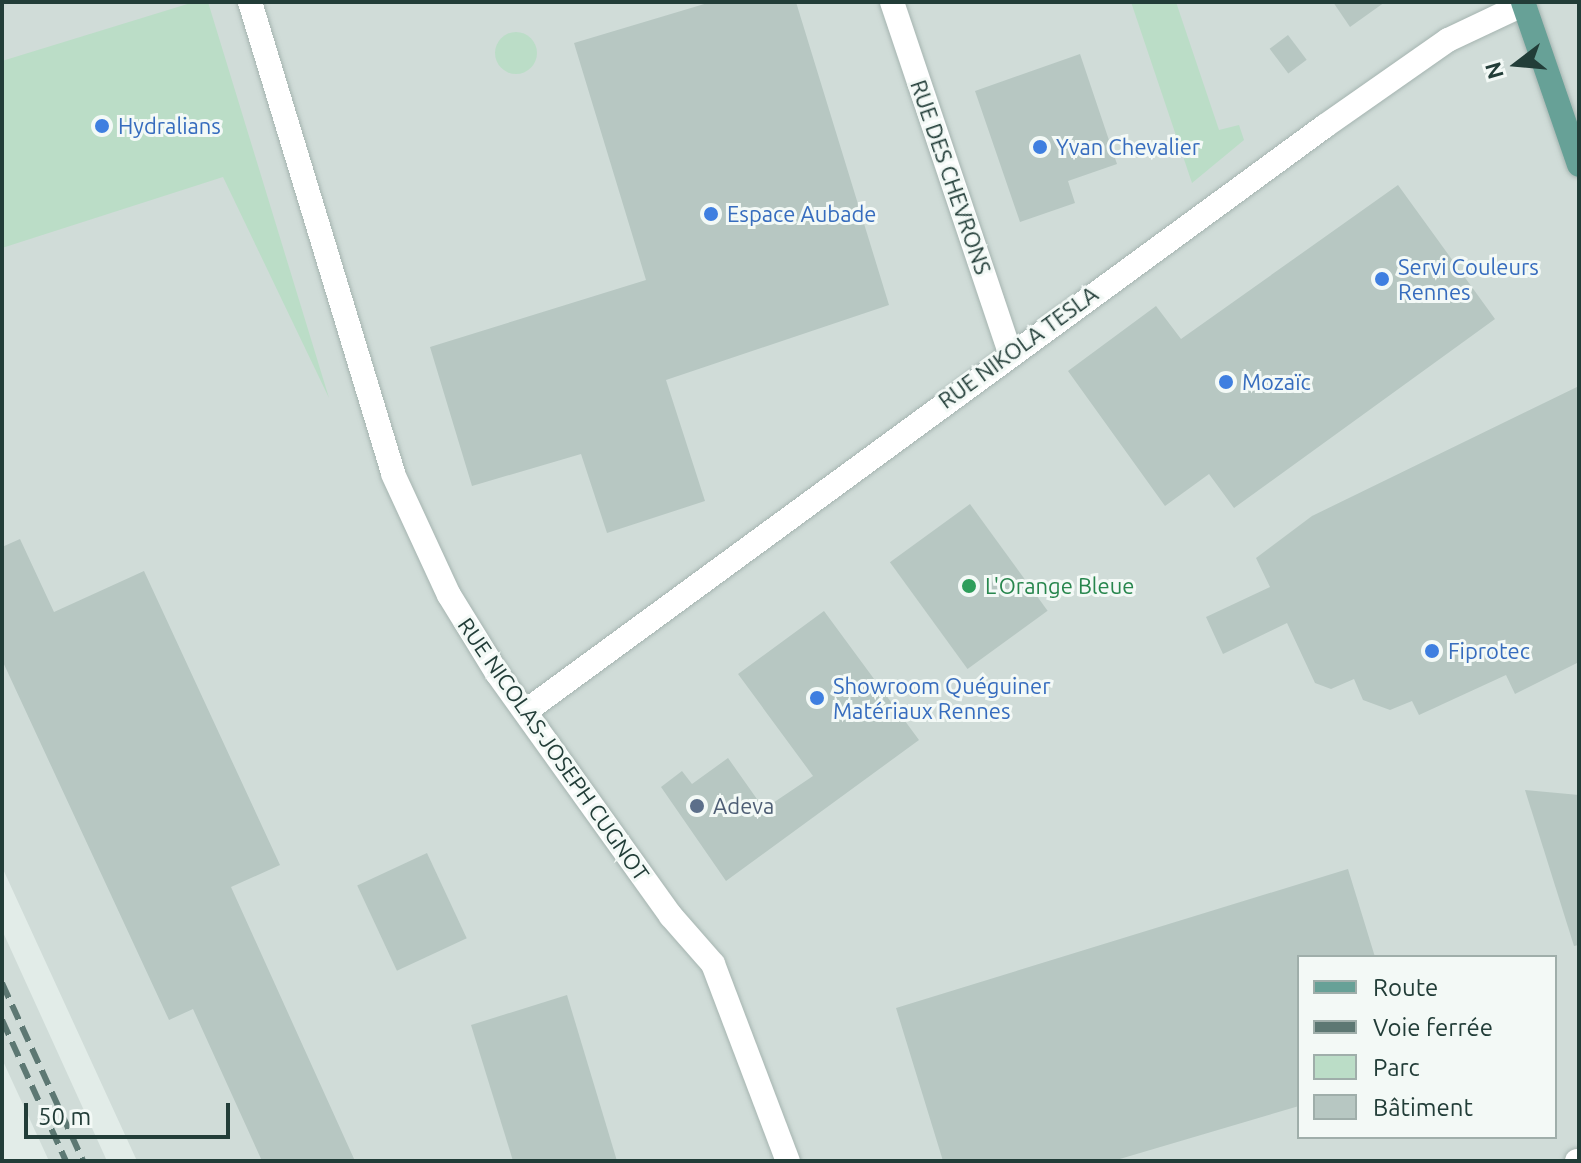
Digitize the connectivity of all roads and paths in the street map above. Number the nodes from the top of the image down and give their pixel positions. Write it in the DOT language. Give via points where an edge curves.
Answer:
graph roads {
  1 [pos="250,2"];
  2 [pos="892,2"];
  3 [pos="1524,3"];
  4 [pos="1579,165"];
  5 [pos="1010,352"];
  6 [pos="526,711"];
  7 [pos="788,1161"];
  1 -- 6 [label="street, RUE NICOLAS-JOSEPH CUGNOT" via="393,474 474,641"];
  2 -- 5 [label="street, RUE DES CHEVRONS"];
  3 -- 4 [label="main road"];
  3 -- 5 [label="street, RUE NIKOLA TESLA" via="1448,40"];
  5 -- 6 [label="street, RUE NIKOLA TESLA"];
  6 -- 7 [label="street, RUE NICOLAS-JOSEPH CUGNOT" via="671,916 713,964"];
}
